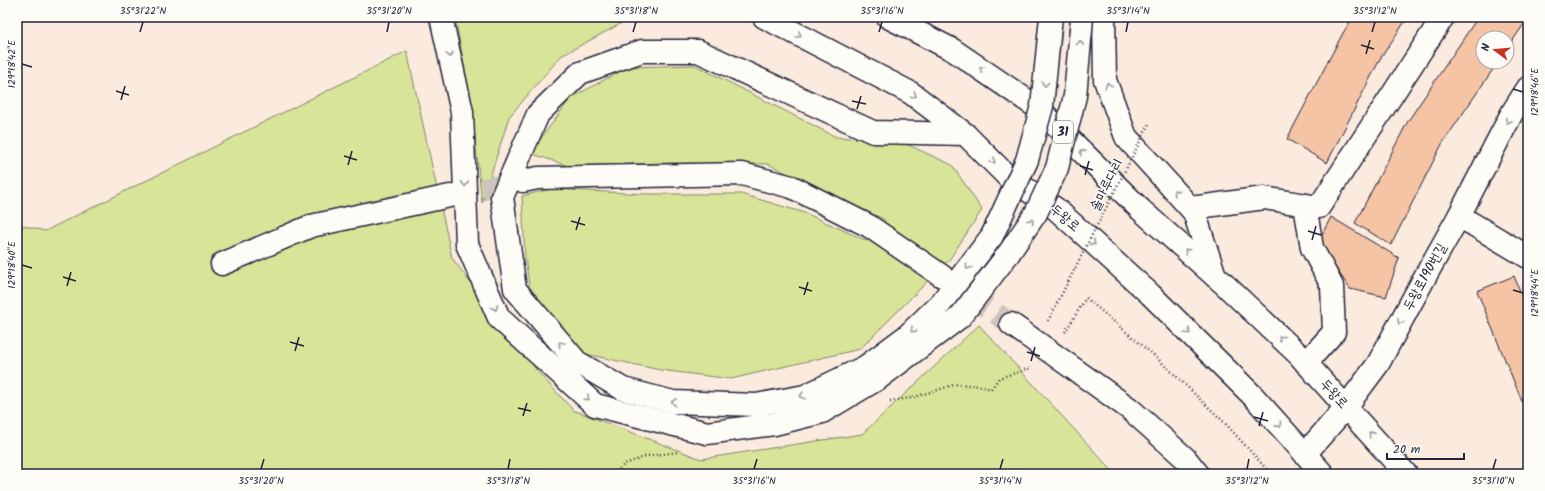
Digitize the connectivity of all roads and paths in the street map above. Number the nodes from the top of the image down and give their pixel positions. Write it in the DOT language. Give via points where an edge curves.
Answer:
graph roads {
  1 [pos="441,17"];
  2 [pos="764,17"];
  3 [pos="888,17"];
  4 [pos="1051,17"];
  5 [pos="1104,17"];
  6 [pos="1443,17"];
  7 [pos="1082,18"];
  8 [pos="1528,88"];
  9 [pos="1150,122"];
  10 [pos="965,134"];
  11 [pos="523,181"];
  12 [pos="450,196"];
  13 [pos="1305,205"];
  14 [pos="1191,208"];
  15 [pos="1459,216"];
  16 [pos="1528,257"];
  17 [pos="222,264"];
  18 [pos="942,276"];
  19 [pos="1216,277"];
  20 [pos="1011,324"];
  21 [pos="1054,325"];
  22 [pos="1060,329"];
  23 [pos="1306,363"];
  24 [pos="1346,407"];
  25 [pos="1306,454"];
  26 [pos="1198,474"];
  27 [pos="1271,474"];
  28 [pos="1323,474"];
  29 [pos="1406,474"];
  1 -- 7 [label="main road, one-way, bridge" via="462,112 467,244 499,318 594,405 707,434 774,424 822,412 879,378 960,318 1036,213 1057,168 1075,96"];
  2 -- 10 [label="main road, 두왕로, one-way" via="911,92"];
  19 -- 3 [label="main road, 두왕로 / 31, one-way" via="1141,210 1038,108 953,50"];
  4 -- 10 [label="main road, one-way, bridge" via="1042,106 1027,160 992,236 941,303 908,335 865,367 805,396 756,405 673,402 623,389 576,362 515,289 502,197 538,114 580,73 642,51 698,51 873,132"];
  14 -- 5 [label="main road, one-way" via="1126,137 1106,80"];
  6 -- 13 [label="main road" via="1319,207"];
  8 -- 15 [label="main road, 두왕로190번길, one-way" via="1512,113"];
  9 -- 21 [label="path, 솔마루다리, bridge" via="1048,321"];
  10 -- 25 [label="main road, 두왕로, one-way" via="1008,177 1056,209 1150,294 1253,396"];
  11 -- 18 [label="main road" via="538,178 742,174 792,187 869,226"];
  12 -- 17 [label="main road" via="311,226"];
  13 -- 14 [label="main road" via="1264,198"];
  13 -- 23 [label="main road" via="1312,248 1332,286 1334,332"];
  14 -- 19 [label="main road"];
  15 -- 16 [label="main road"];
  15 -- 24 [label="main road, 두왕로190번길, one-way" via="1378,364"];
  23 -- 19 [label="main road, 두왕로 / 31, one-way"];
  20 -- 26 [label="main road" via="1130,409 1186,459"];
  22 -- 27 [label="path" via="1066,333 1086,298 1157,358 1224,422"];
  23 -- 24 [label="main road, 두왕로 / 31"];
  24 -- 25 [label="main road, 두왕로190번길"];
  29 -- 24 [label="main road, 두왕로 / 31, one-way"];
  25 -- 28 [label="main road, 두왕로"];
}
